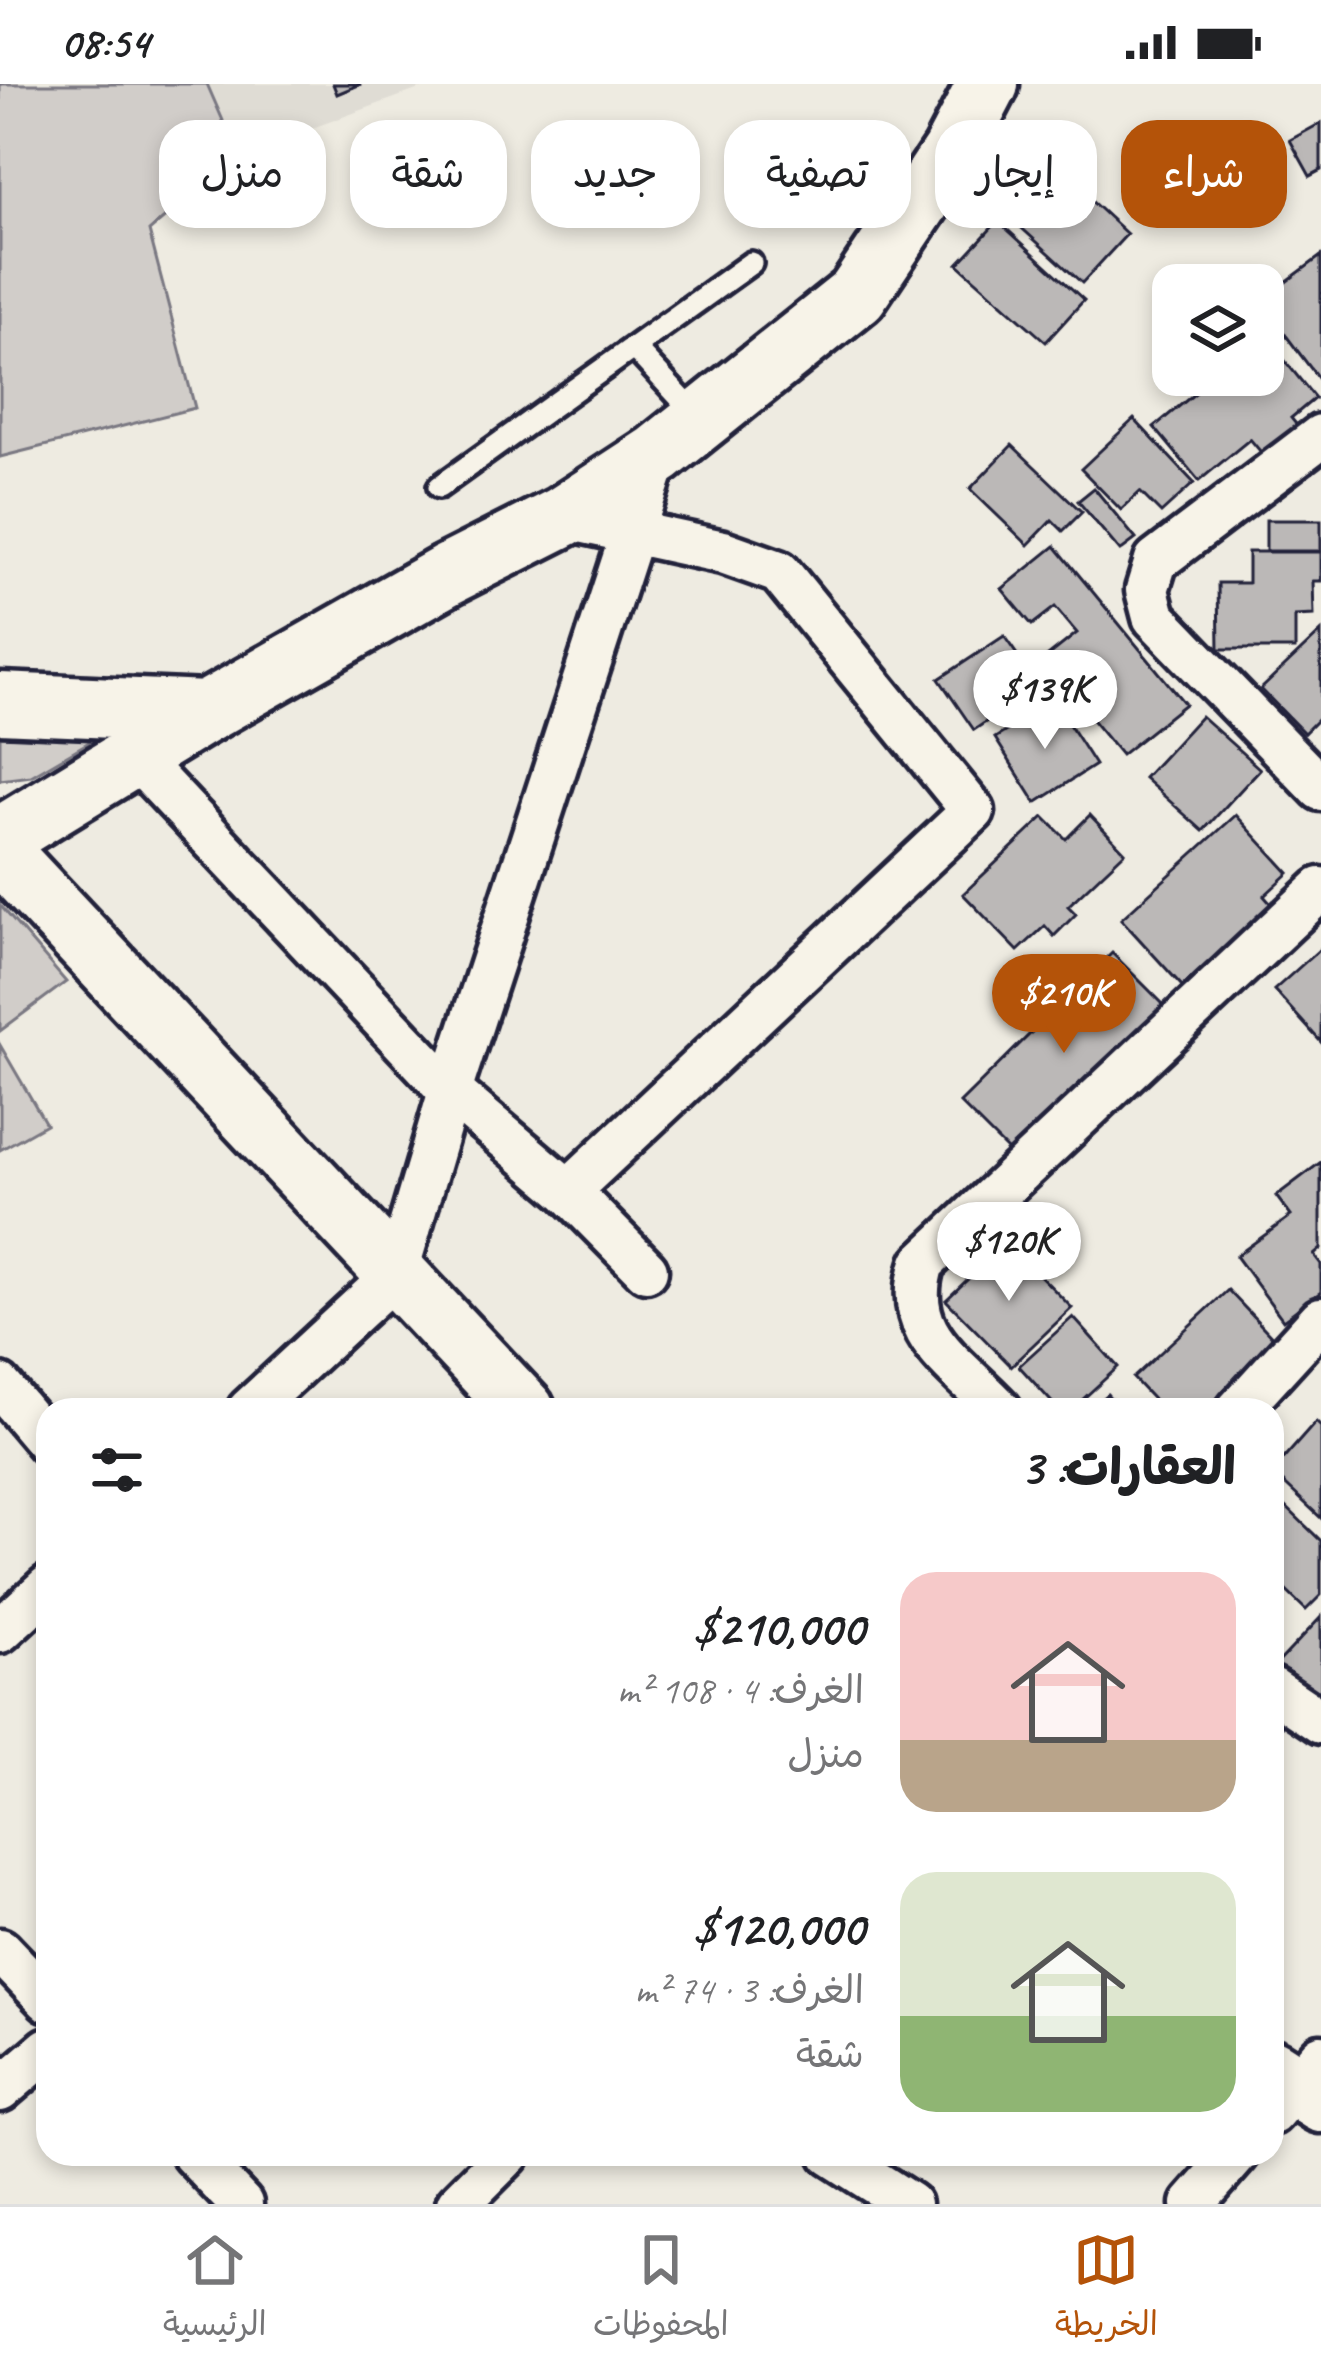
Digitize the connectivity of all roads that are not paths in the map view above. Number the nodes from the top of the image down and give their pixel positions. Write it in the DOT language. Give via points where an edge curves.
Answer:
graph roads {
  1 [pos="988,84"];
  2 [pos="752,263"];
  3 [pos="635,349"];
  4 [pos="678,436"];
  5 [pos="1321,436"];
  6 [pos="439,487"];
  7 [pos="562,517"];
  8 [pos="635,530"];
  9 [pos="0,704"];
  10 [pos="206,712"];
  11 [pos="136,758"];
  12 [pos="1321,789"];
  13 [pos="0,838"];
  14 [pos="0,852"];
  15 [pos="1321,889"];
  16 [pos="450,1091"];
  17 [pos="568,1191"];
  18 [pos="646,1270"];
  19 [pos="396,1274"];
  20 [pos="1321,1319"];
  21 [pos="0,1387"];
  22 [pos="268,1398"];
  23 [pos="513,1398"];
  24 [pos="989,1398"];
  25 [pos="1249,1398"];
  26 [pos="36,1429"];
  27 [pos="36,1598"];
  28 [pos="0,1631"];
  29 [pos="1284,1697"];
  30 [pos="1321,1722"];
  31 [pos="0,1950"];
  32 [pos="36,1988"];
  33 [pos="36,2059"];
  34 [pos="0,2090"];
  35 [pos="205,2166"];
  36 [pos="496,2166"];
  37 [pos="849,2166"];
  38 [pos="1226,2166"];
  39 [pos="241,2204"];
  40 [pos="458,2204"];
  41 [pos="909,2204"];
  42 [pos="1193,2204"];
  1 -- 4 [label="street" via="857,295"];
  2 -- 3 [label="lane"];
  3 -- 4 [label="lane"];
  3 -- 6 [label="lane"];
  4 -- 7 [label="street"];
  4 -- 8 [label="street"];
  5 -- 12 [label="street" via="1156,561 1148,590 1154,617"];
  7 -- 8 [label="street"];
  7 -- 10 [label="street"];
  8 -- 16 [label="street"];
  8 -- 17 [label="street" via="779,572 973,811"];
  9 -- 10 [label="street"];
  10 -- 11 [label="street"];
  11 -- 13 [label="street"];
  11 -- 16 [label="street"];
  14 -- 19 [label="street"];
  15 -- 24 [label="street" via="923,1263 912,1295 919,1324"];
  16 -- 17 [label="street"];
  16 -- 19 [label="street"];
  17 -- 18 [label="street"];
  19 -- 22 [label="street"];
  19 -- 23 [label="street"];
  20 -- 25 [label="street"];
  21 -- 26 [label="street"];
  27 -- 28 [label="street"];
  29 -- 30 [label="street"];
  31 -- 32 [label="street"];
  33 -- 34 [label="street"];
  35 -- 39 [label="street"];
  36 -- 40 [label="street"];
  37 -- 41 [label="street"];
  38 -- 42 [label="street"];
}
